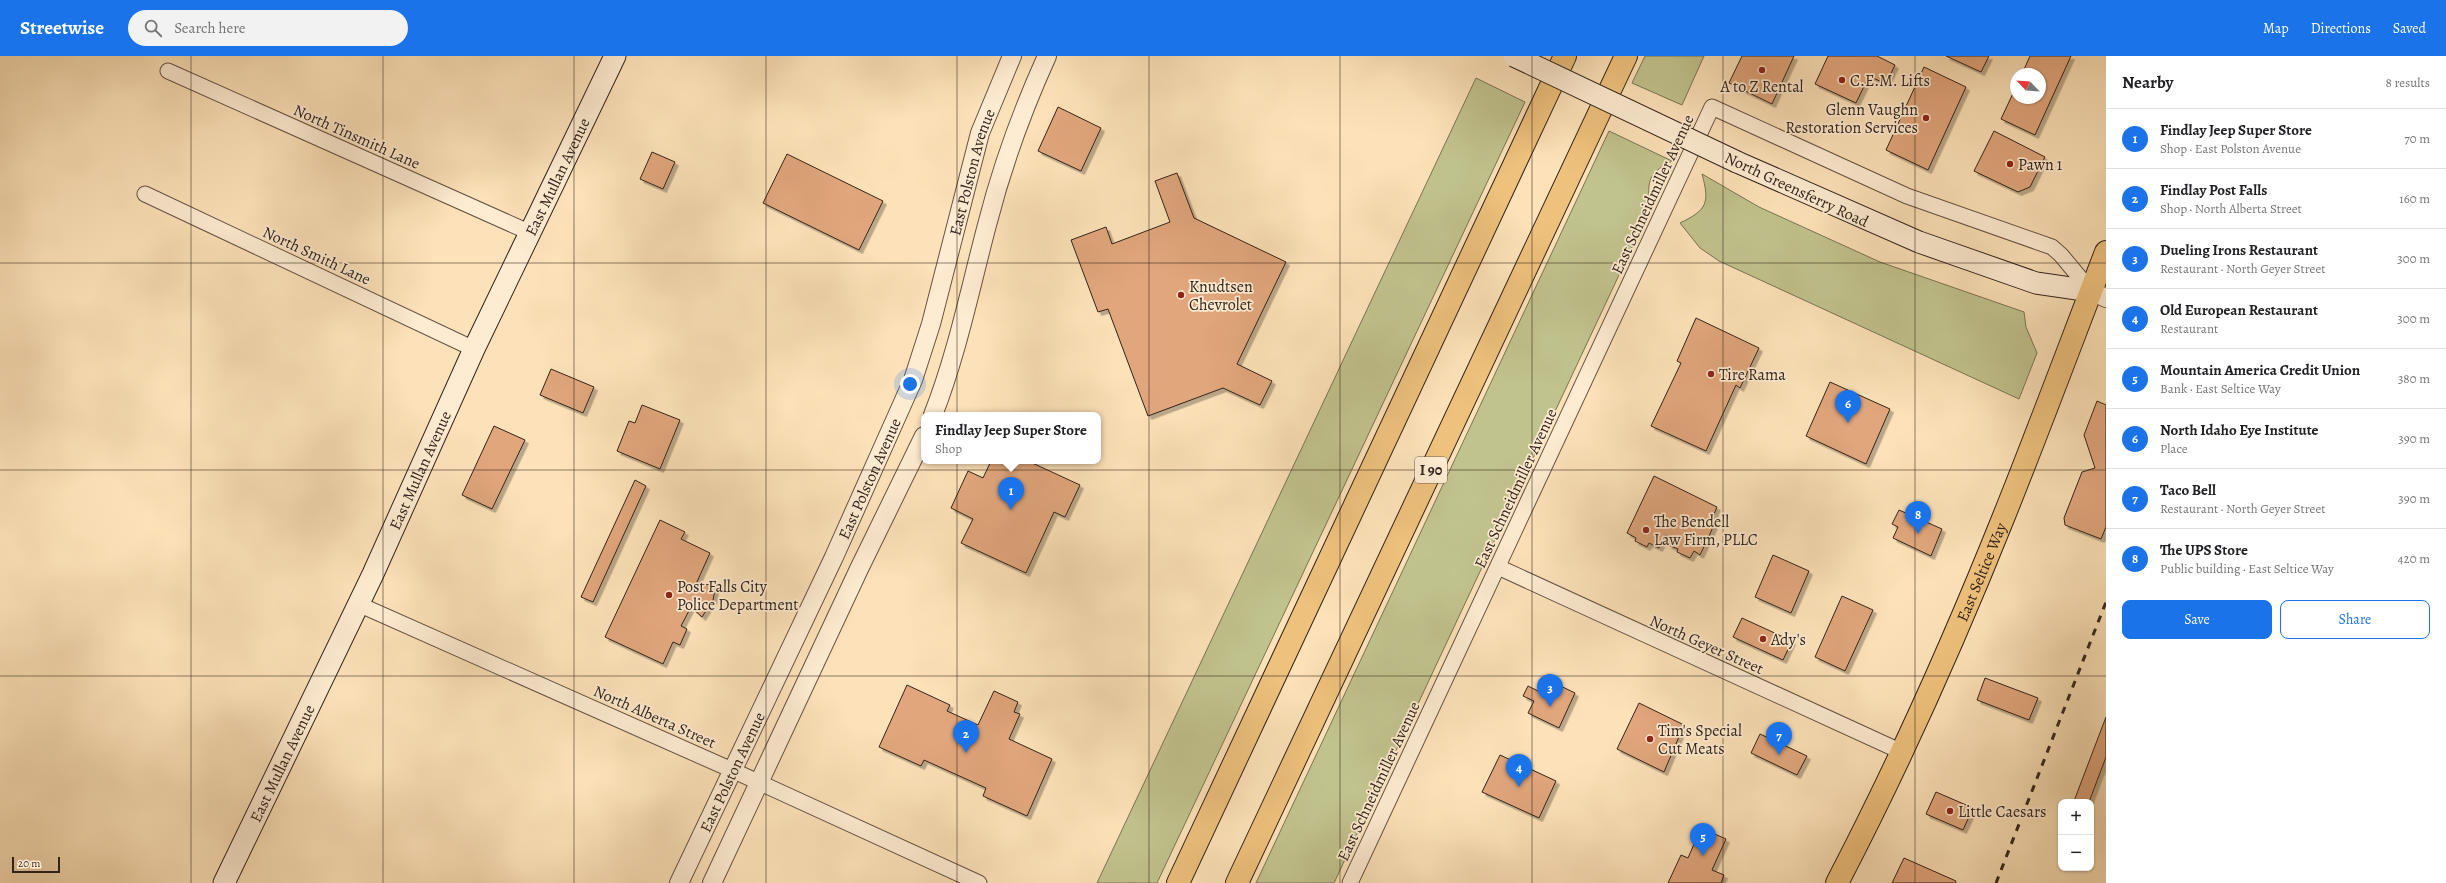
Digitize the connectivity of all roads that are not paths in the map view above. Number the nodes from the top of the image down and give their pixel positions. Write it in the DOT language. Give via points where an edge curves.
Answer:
graph roads {
  1 [pos="615,56"];
  2 [pos="1012,56"];
  3 [pos="1048,56"];
  4 [pos="1514,56"];
  5 [pos="1565,56"];
  6 [pos="1626,56"];
  7 [pos="168,71"];
  8 [pos="145,194"];
  9 [pos="531,233"];
  10 [pos="2106,252"];
  11 [pos="2098,294"];
  12 [pos="474,349"];
  13 [pos="934,412"];
  14 [pos="921,442"];
  15 [pos="1498,567"];
  16 [pos="358,604"];
  17 [pos="1902,752"];
  18 [pos="732,770"];
  19 [pos="758,782"];
  20 [pos="224,883"];
  21 [pos="679,883"];
  22 [pos="712,883"];
  23 [pos="979,883"];
  24 [pos="1178,883"];
  25 [pos="1237,883"];
  26 [pos="1350,883"];
  27 [pos="1837,883"];
  1 -- 9 [label="main road, East Mullan Avenue"];
  2 -- 18 [label="street, East Polston Avenue" via="980,133 931,324 913,380 834,557"];
  3 -- 13 [label="street, East Polston Avenue" via="1012,139 987,224 954,356"];
  4 -- 11 [label="main road, North Greensferry Road, bridge" via="1737,162 1919,242 2036,283"];
  5 -- 24 [label="main road"];
  6 -- 25 [label="main road, I 90"];
  7 -- 9 [label="street, North Tinsmith Lane"];
  8 -- 12 [label="street, North Smith Lane"];
  9 -- 12 [label="main road, East Mullan Avenue"];
  10 -- 11 [label="main road, East Seltice Way"];
  11 -- 15 [label="street, East Schneidmiller Avenue" via="2052,247 1907,196 1712,107"];
  11 -- 17 [label="main road, East Seltice Way"];
  12 -- 16 [label="main road, East Mullan Avenue"];
  14 -- 19 [label="street, East Polston Avenue"];
  15 -- 17 [label="street, North Geyer Street"];
  15 -- 26 [label="street, East Schneidmiller Avenue"];
  16 -- 18 [label="street, North Alberta Street"];
  16 -- 20 [label="main road, East Mullan Avenue"];
  17 -- 27 [label="main road, East Seltice Way"];
  18 -- 19 [label="street, North Alberta Street"];
  18 -- 21 [label="street, East Polston Avenue"];
  19 -- 22 [label="street, East Polston Avenue"];
  19 -- 23 [label="street, North Alberta Street"];
}
